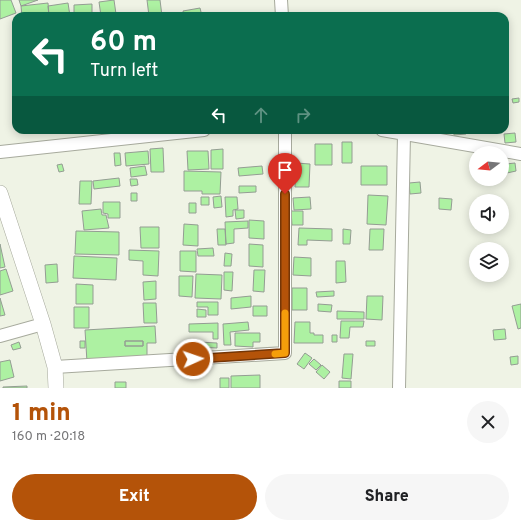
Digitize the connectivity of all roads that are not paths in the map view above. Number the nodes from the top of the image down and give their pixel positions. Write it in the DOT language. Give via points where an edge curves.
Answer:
graph roads {
  1 [pos="281,0"];
  2 [pos="282,12"];
  3 [pos="167,134"];
  4 [pos="285,134"];
  5 [pos="404,134"];
  6 [pos="0,152"];
  7 [pos="521,154"];
  8 [pos="0,193"];
  9 [pos="43,324"];
  10 [pos="0,336"];
  11 [pos="54,367"];
  12 [pos="56,388"];
  13 [pos="400,388"];
  1 -- 2 [label="street"];
  3 -- 6 [label="street"];
  4 -- 11 [label="street" via="285,353"];
  5 -- 7 [label="street"];
  5 -- 13 [label="street"];
  8 -- 9 [label="street"];
  9 -- 10 [label="street"];
  9 -- 11 [label="street"];
  11 -- 12 [label="street"];
}
